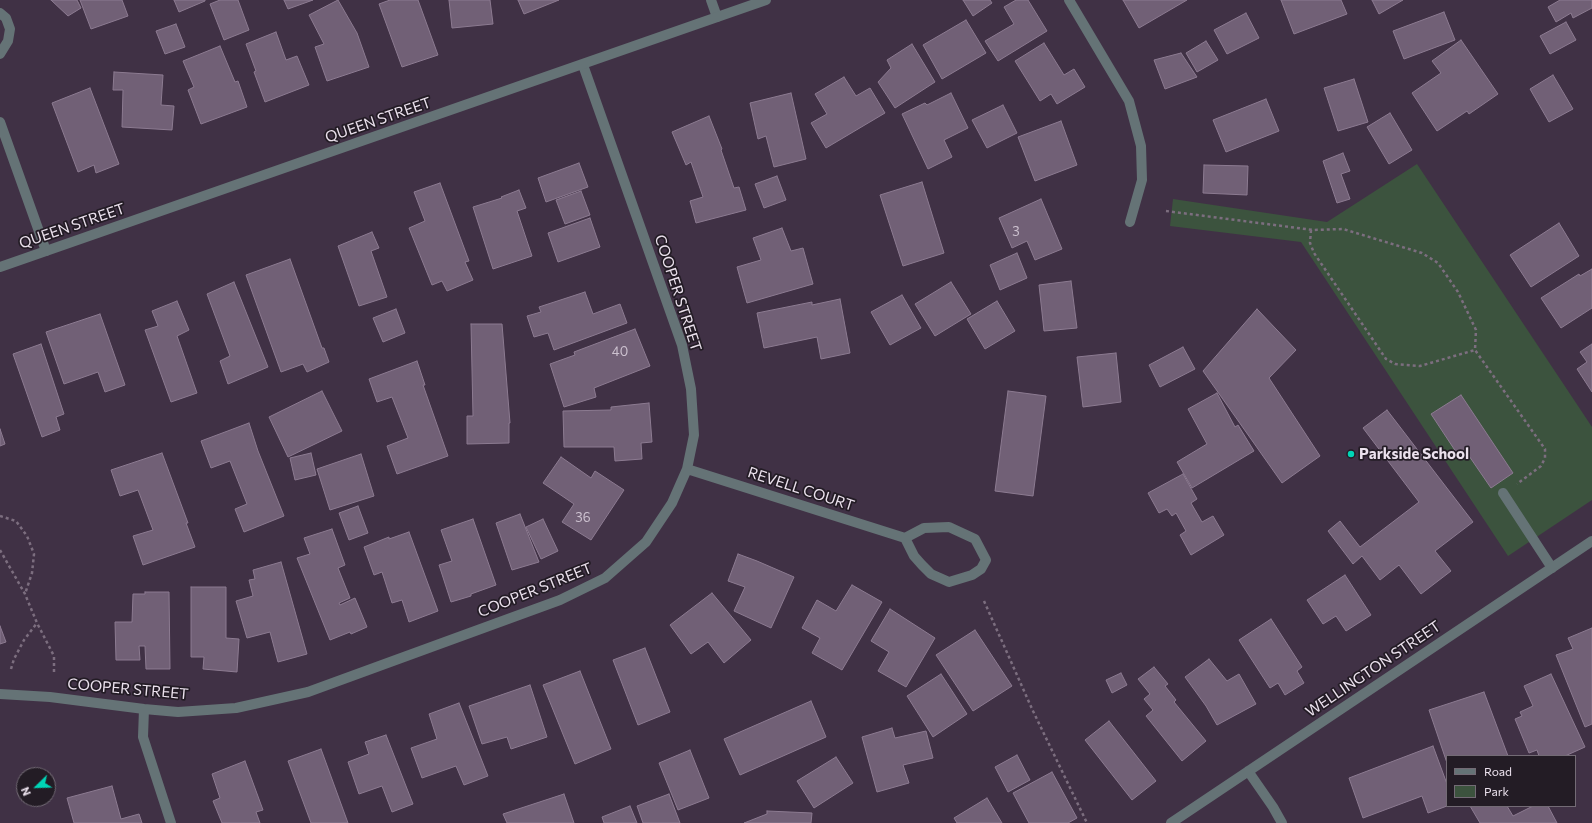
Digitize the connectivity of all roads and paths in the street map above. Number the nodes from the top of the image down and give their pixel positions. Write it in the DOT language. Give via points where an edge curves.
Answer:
graph roads {
  1 [pos="711,0"];
  2 [pos="766,0"];
  3 [pos="1069,0"];
  4 [pos="0,13"];
  5 [pos="717,17"];
  6 [pos="0,54"];
  7 [pos="583,65"];
  8 [pos="0,122"];
  9 [pos="1166,210"];
  10 [pos="1130,222"];
  11 [pos="1311,230"];
  12 [pos="46,251"];
  13 [pos="0,267"];
  14 [pos="1475,350"];
  15 [pos="687,469"];
  16 [pos="1503,493"];
  17 [pos="0,516"];
  18 [pos="905,538"];
  19 [pos="1592,541"];
  20 [pos="0,550"];
  21 [pos="1552,568"];
  22 [pos="25,594"];
  23 [pos="984,601"];
  24 [pos="36,623"];
  25 [pos="11,669"];
  26 [pos="54,672"];
  27 [pos="0,694"];
  28 [pos="144,709"];
  29 [pos="1248,770"];
  30 [pos="171,823"];
  31 [pos="1087,823"];
  32 [pos="1171,823"];
  33 [pos="1282,823"];
  1 -- 5 [label="street"];
  2 -- 5 [label="street, QUEEN STREET"];
  3 -- 10 [label="street" via="1129,101 1142,146 1142,180"];
  4 -- 6 [label="street" via="6,18 10,29 8,41"];
  5 -- 7 [label="street, QUEEN STREET"];
  7 -- 12 [label="street, QUEEN STREET"];
  7 -- 15 [label="street, COOPER STREET" via="682,345 691,389 694,435"];
  8 -- 12 [label="street"];
  9 -- 11 [label="path"];
  11 -- 14 [label="path" via="1343,229 1422,253 1438,263 1458,292 1476,330"];
  11 -- 14 [label="path" via="1310,243 1314,253 1386,359 1395,364 1420,366"];
  12 -- 13 [label="street, QUEEN STREET"];
  14 -- 16 [label="path" via="1545,449 1545,458 1541,466"];
  15 -- 18 [label="street, REVELL COURT"];
  15 -- 28 [label="street, COOPER STREET" via="672,503 646,542 605,578 560,600 308,692 236,708 178,712"];
  16 -- 21 [label="street"];
  17 -- 22 [label="path" via="16,521 28,536 34,554 32,573"];
  18 -- 18 [label="street" via="922,565 931,574 949,582 972,575 981,569 986,560 975,538 949,527 924,528"];
  19 -- 21 [label="street, WELLINGTON STREET"];
  20 -- 22 [label="path"];
  21 -- 29 [label="street, WELLINGTON STREET"];
  22 -- 24 [label="path"];
  23 -- 31 [label="path"];
  24 -- 25 [label="path" via="24,640"];
  24 -- 26 [label="path" via="54,656"];
  27 -- 28 [label="street, COOPER STREET" via="50,696"];
  28 -- 30 [label="street" via="143,737"];
  29 -- 32 [label="street, WELLINGTON STREET"];
  29 -- 33 [label="street"];
}
